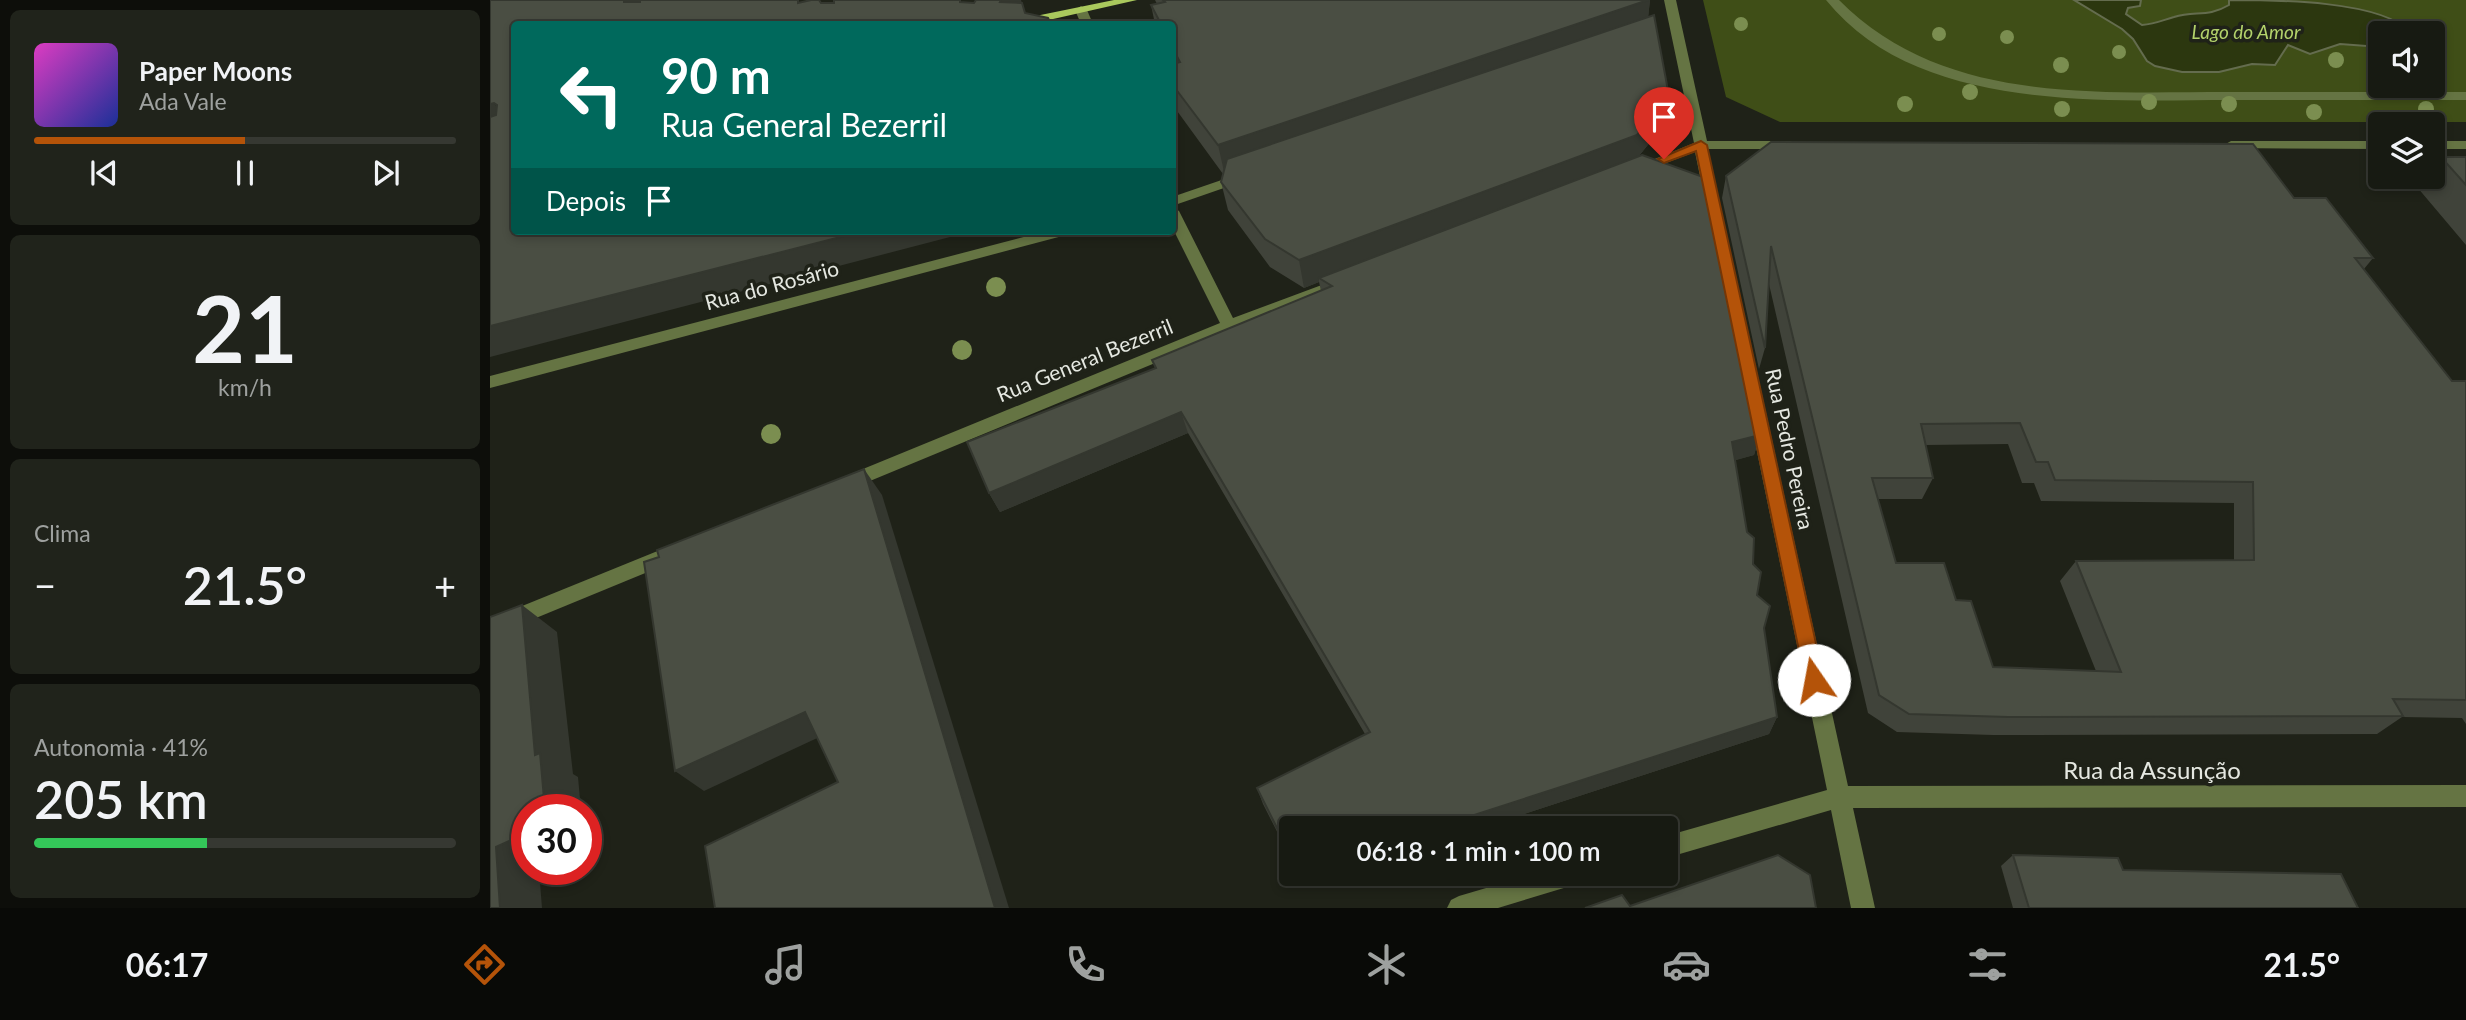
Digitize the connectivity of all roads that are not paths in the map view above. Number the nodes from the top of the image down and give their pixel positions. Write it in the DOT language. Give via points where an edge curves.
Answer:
graph roads {
  1 [pos="1131,0"];
  2 [pos="1670,0"];
  3 [pos="1832,0"];
  4 [pos="1081,10"];
  5 [pos="1030,21"];
  6 [pos="1086,21"];
  7 [pos="2466,96"];
  8 [pos="1701,145"];
  9 [pos="1811,145"];
  10 [pos="2213,145"];
  11 [pos="2368,145"];
  12 [pos="2445,145"];
  13 [pos="2466,145"];
  14 [pos="1251,174"];
  15 [pos="1618,176"];
  16 [pos="1176,201"];
  17 [pos="1176,219"];
  18 [pos="1050,235"];
  19 [pos="1334,286"];
  20 [pos="1229,326"];
  21 [pos="490,382"];
  22 [pos="833,488"];
  23 [pos="681,550"];
  24 [pos="490,628"];
  25 [pos="2466,796"];
  26 [pos="1839,797"];
  27 [pos="1678,844"];
  28 [pos="1533,886"];
  29 [pos="1459,908"];
  30 [pos="1863,908"];
  1 -- 4 [label="main road"];
  2 -- 8 [label="street, Rua Pedro Pereira" via="1669,28"];
  3 -- 7 [label="street" via="1853,23 1902,54 1955,74 2023,90 2077,96"];
  4 -- 5 [label="main road"];
  4 -- 6 [label="street"];
  8 -- 9 [label="street"];
  8 -- 15 [label="street"];
  8 -- 26 [label="street, Rua Pedro Pereira"];
  10 -- 11 [label="street"];
  12 -- 13 [label="street"];
  14 -- 16 [label="street"];
  17 -- 20 [label="street"];
  18 -- 21 [label="street, Rua do Rosário"];
  19 -- 20 [label="street, Rua General Bezerril"];
  20 -- 22 [label="street, Rua General Bezerril"];
  23 -- 24 [label="street"];
  25 -- 26 [label="street, Rua da Assunção"];
  26 -- 27 [label="street, Rua da Assunção"];
  26 -- 30 [label="street, Rua Pedro Pereira"];
  28 -- 29 [label="street"];
}
